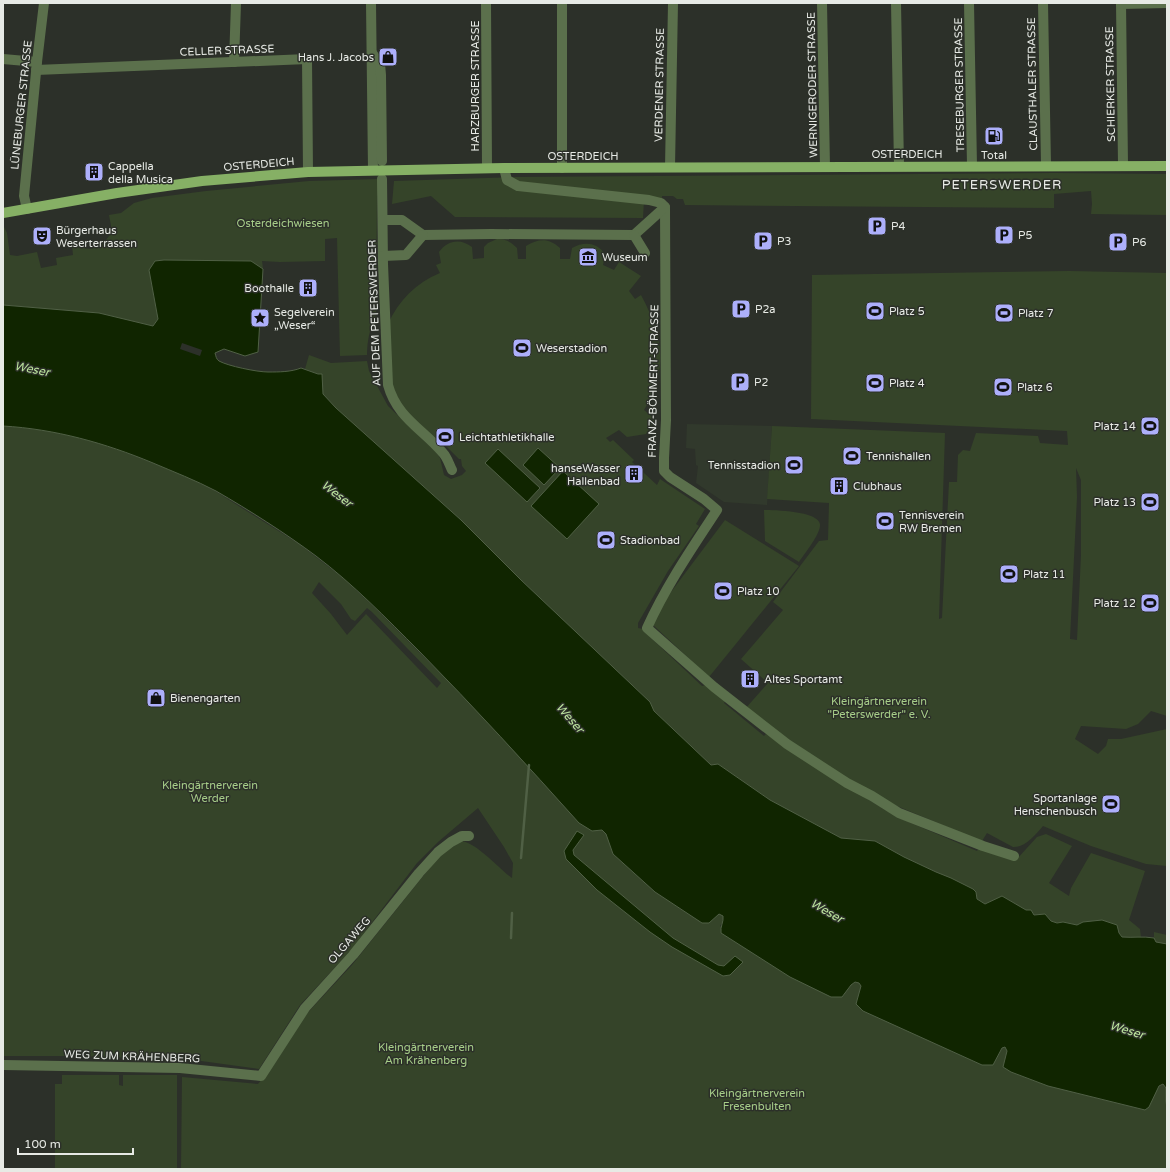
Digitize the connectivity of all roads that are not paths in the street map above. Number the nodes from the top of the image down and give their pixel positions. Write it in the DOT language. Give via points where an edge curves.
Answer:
graph roads {
  1 [pos="46,3"];
  2 [pos="236,3"];
  3 [pos="371,3"];
  4 [pos="486,3"];
  5 [pos="562,3"];
  6 [pos="673,3"];
  7 [pos="822,3"];
  8 [pos="896,3"];
  9 [pos="969,3"];
  10 [pos="1043,3"];
  11 [pos="1121,3"];
  12 [pos="1167,3"];
  13 [pos="372,53"];
  14 [pos="3,59"];
  15 [pos="234,62"];
  16 [pos="37,66"];
  17 [pos="382,161"];
  18 [pos="1046,165"];
  19 [pos="1123,165"];
  20 [pos="899,166"];
  21 [pos="972,166"];
  22 [pos="1167,166"];
  23 [pos="670,167"];
  24 [pos="825,167"];
  25 [pos="487,168"];
  26 [pos="504,168"];
  27 [pos="562,168"];
  28 [pos="373,170"];
  29 [pos="308,172"];
  30 [pos="382,179"];
  31 [pos="665,207"];
  32 [pos="27,209"];
  33 [pos="3,214"];
  34 [pos="383,220"];
  35 [pos="424,235"];
  36 [pos="634,235"];
  37 [pos="646,252"];
  38 [pos="383,256"];
  39 [pos="452,470"];
  40 [pos="469,836"];
  41 [pos="1014,856"];
  42 [pos="3,1065"];
  43 [pos="261,1076"];
  1 -- 16 [label="street, LÜNEBURGER STRASSE"];
  2 -- 15 [label="street"];
  3 -- 13 [label="street"];
  4 -- 25 [label="street, HARZBURGER STRASSE"];
  5 -- 27 [label="street"];
  6 -- 23 [label="street, VERDENER STRASSE"];
  7 -- 24 [label="street, WERNIGERODER STRASSE"];
  8 -- 20 [label="street"];
  9 -- 21 [label="street, TRESEBURGER STRASSE"];
  10 -- 18 [label="street, CLAUSTHALER STRASSE"];
  11 -- 12 [label="street"];
  11 -- 19 [label="street, SCHIERKER STRASSE"];
  13 -- 17 [label="street" via="380,64"];
  13 -- 28 [label="street"];
  14 -- 16 [label="street, CELLER STRASSE"];
  15 -- 16 [label="street, CELLER STRASSE"];
  15 -- 29 [label="street, CELLER STRASSE" via="307,59"];
  16 -- 32 [label="street, LÜNEBURGER STRASSE" via="24,196"];
  18 -- 19 [label="main road, OSTERDEICH"];
  18 -- 21 [label="main road, OSTERDEICH"];
  19 -- 22 [label="main road, OSTERDEICH"];
  20 -- 21 [label="main road, OSTERDEICH"];
  20 -- 24 [label="main road, OSTERDEICH"];
  23 -- 24 [label="main road, OSTERDEICH"];
  23 -- 27 [label="main road, OSTERDEICH"];
  25 -- 26 [label="main road, OSTERDEICH"];
  25 -- 28 [label="main road, OSTERDEICH"];
  26 -- 27 [label="main road, OSTERDEICH"];
  26 -- 31 [label="street" via="507,180 518,186 650,200"];
  28 -- 29 [label="main road, OSTERDEICH"];
  29 -- 32 [label="main road, OSTERDEICH" via="202,181"];
  30 -- 34 [label="street, AUF DEM PETERSWERDER"];
  31 -- 36 [label="street"];
  31 -- 41 [label="street, FRANZ-BÖHMERT-STRASSE" via="664,471 717,510 676,572 646,628 714,688 787,744 847,783 899,813"];
  32 -- 33 [label="main road, OSTERDEICH"];
  34 -- 35 [label="street" via="402,220"];
  34 -- 38 [label="street, AUF DEM PETERSWERDER"];
  35 -- 36 [label="street"];
  35 -- 38 [label="street" via="406,255"];
  36 -- 37 [label="street"];
  38 -- 39 [label="street, AUF DEM PETERSWERDER" via="386,358 390,395 400,411 444,454"];
  40 -- 43 [label="street, OLGAWEG" via="462,836 451,842 419,872 358,949 304,1008"];
  42 -- 43 [label="street, WEG ZUM KRÄHENBERG" via="191,1069"];
}
